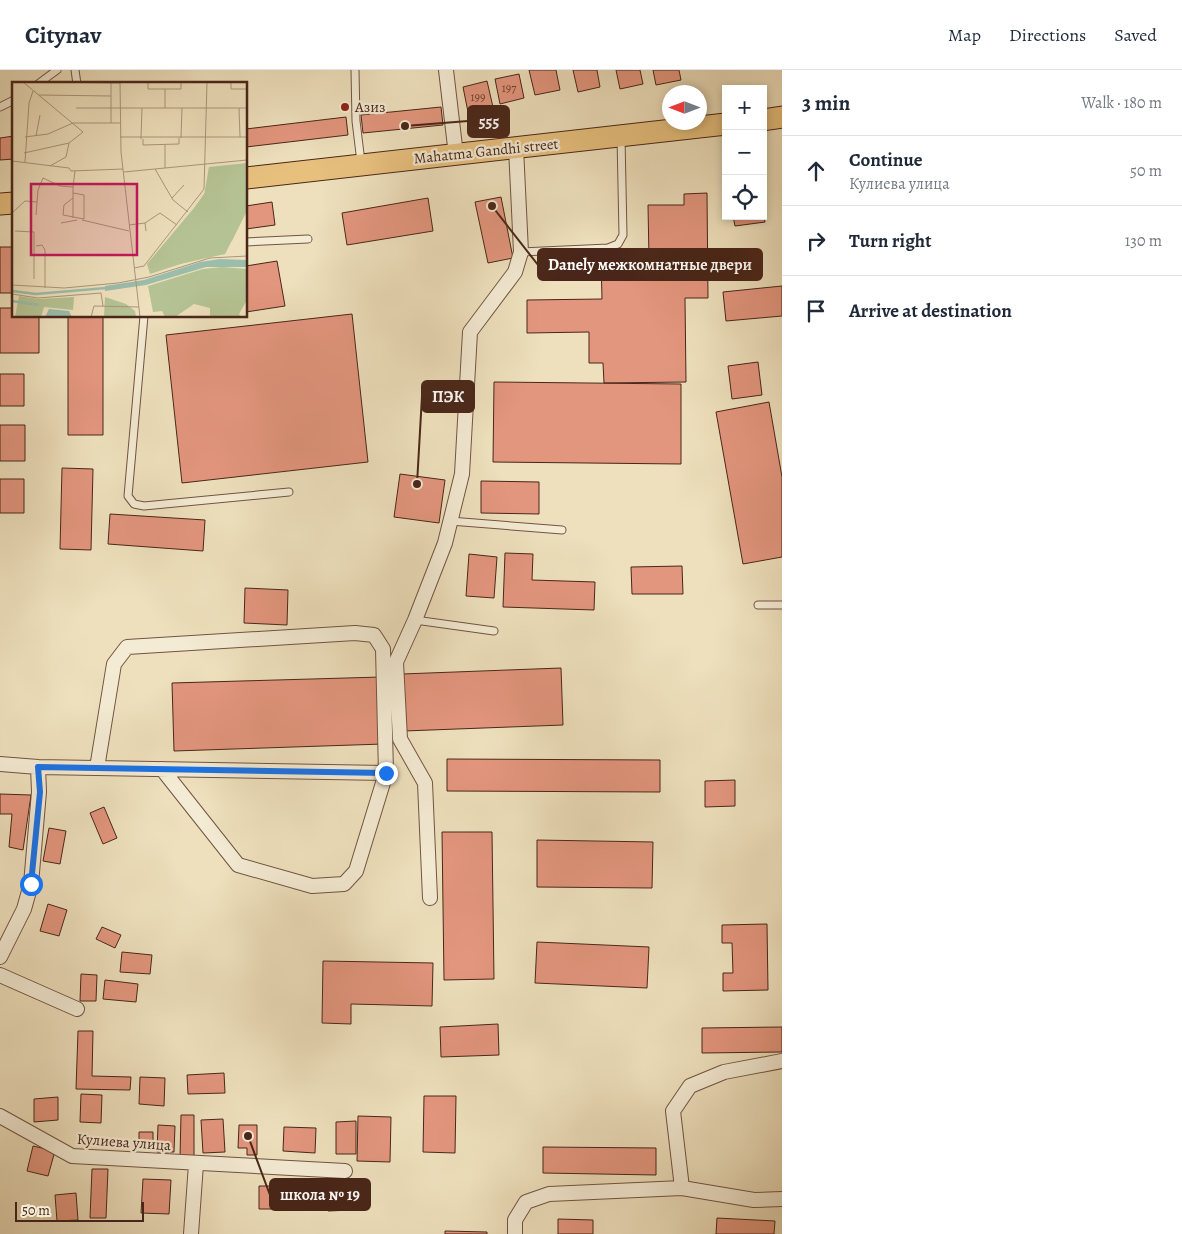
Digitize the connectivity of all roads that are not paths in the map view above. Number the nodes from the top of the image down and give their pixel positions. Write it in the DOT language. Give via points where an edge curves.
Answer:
graph roads {
  1 [pos="57,70"];
  2 [pos="355,70"];
  3 [pos="446,70"];
  4 [pos="41,82"];
  5 [pos="12,101"];
  6 [pos="0,107"];
  7 [pos="782,117"];
  8 [pos="767,119"];
  9 [pos="722,124"];
  10 [pos="621,137"];
  11 [pos="516,148"];
  12 [pos="456,155"];
  13 [pos="362,165"];
  14 [pos="248,178"];
  15 [pos="308,239"];
  16 [pos="248,242"];
  17 [pos="521,252"];
  18 [pos="144,318"];
  19 [pos="289,492"];
  20 [pos="450,521"];
  21 [pos="562,530"];
  22 [pos="758,605"];
  23 [pos="782,605"];
  24 [pos="415,620"];
  25 [pos="494,631"];
  26 [pos="0,764"];
  27 [pos="38,767"];
  28 [pos="97,768"];
  29 [pos="162,769"];
  30 [pos="386,773"];
  31 [pos="430,898"];
  32 [pos="0,957"];
  33 [pos="0,975"];
  34 [pos="77,1009"];
  35 [pos="782,1061"];
  36 [pos="0,1116"];
  37 [pos="196,1164"];
  38 [pos="345,1171"];
  39 [pos="682,1188"];
  40 [pos="782,1199"];
  41 [pos="191,1234"];
  42 [pos="515,1234"];
  1 -- 4 [label="lane"];
  2 -- 13 [label="lane" via="356,122"];
  3 -- 12 [label="street"];
  5 -- 6 [label="lane"];
  7 -- 8 [label="main road"];
  9 -- 10 [label="main road, Mahatma Gandhi street"];
  10 -- 11 [label="main road, Mahatma Gandhi street"];
  10 -- 17 [label="lane" via="623,235 618,244 608,248"];
  11 -- 12 [label="main road, Mahatma Gandhi street"];
  11 -- 17 [label="street"];
  12 -- 13 [label="main road, Mahatma Gandhi street"];
  13 -- 14 [label="main road, Mahatma Gandhi street"];
  15 -- 16 [label="lane"];
  17 -- 20 [label="street" via="516,272 470,332 462,474"];
  18 -- 19 [label="lane" via="128,496 134,504 144,506"];
  20 -- 21 [label="lane"];
  20 -- 24 [label="street"];
  22 -- 23 [label="lane"];
  24 -- 25 [label="lane"];
  24 -- 31 [label="street" via="396,662 400,739 425,783"];
  26 -- 27 [label="street"];
  27 -- 28 [label="street"];
  27 -- 32 [label="street" via="40,792 31,884 24,909"];
  28 -- 29 [label="street"];
  28 -- 30 [label="street" via="114,664 127,647 355,632 374,635 383,649"];
  29 -- 30 [label="street"];
  29 -- 30 [label="street" via="238,864 312,886 344,884 356,871"];
  33 -- 34 [label="street"];
  35 -- 39 [label="street" via="724,1072 690,1086 672,1111"];
  36 -- 37 [label="street, Кулиева улица" via="72,1156"];
  37 -- 38 [label="street, Кулиева улица"];
  37 -- 41 [label="street"];
  39 -- 40 [label="street" via="754,1200"];
  39 -- 42 [label="street" via="549,1194 526,1202 515,1220"];
}
